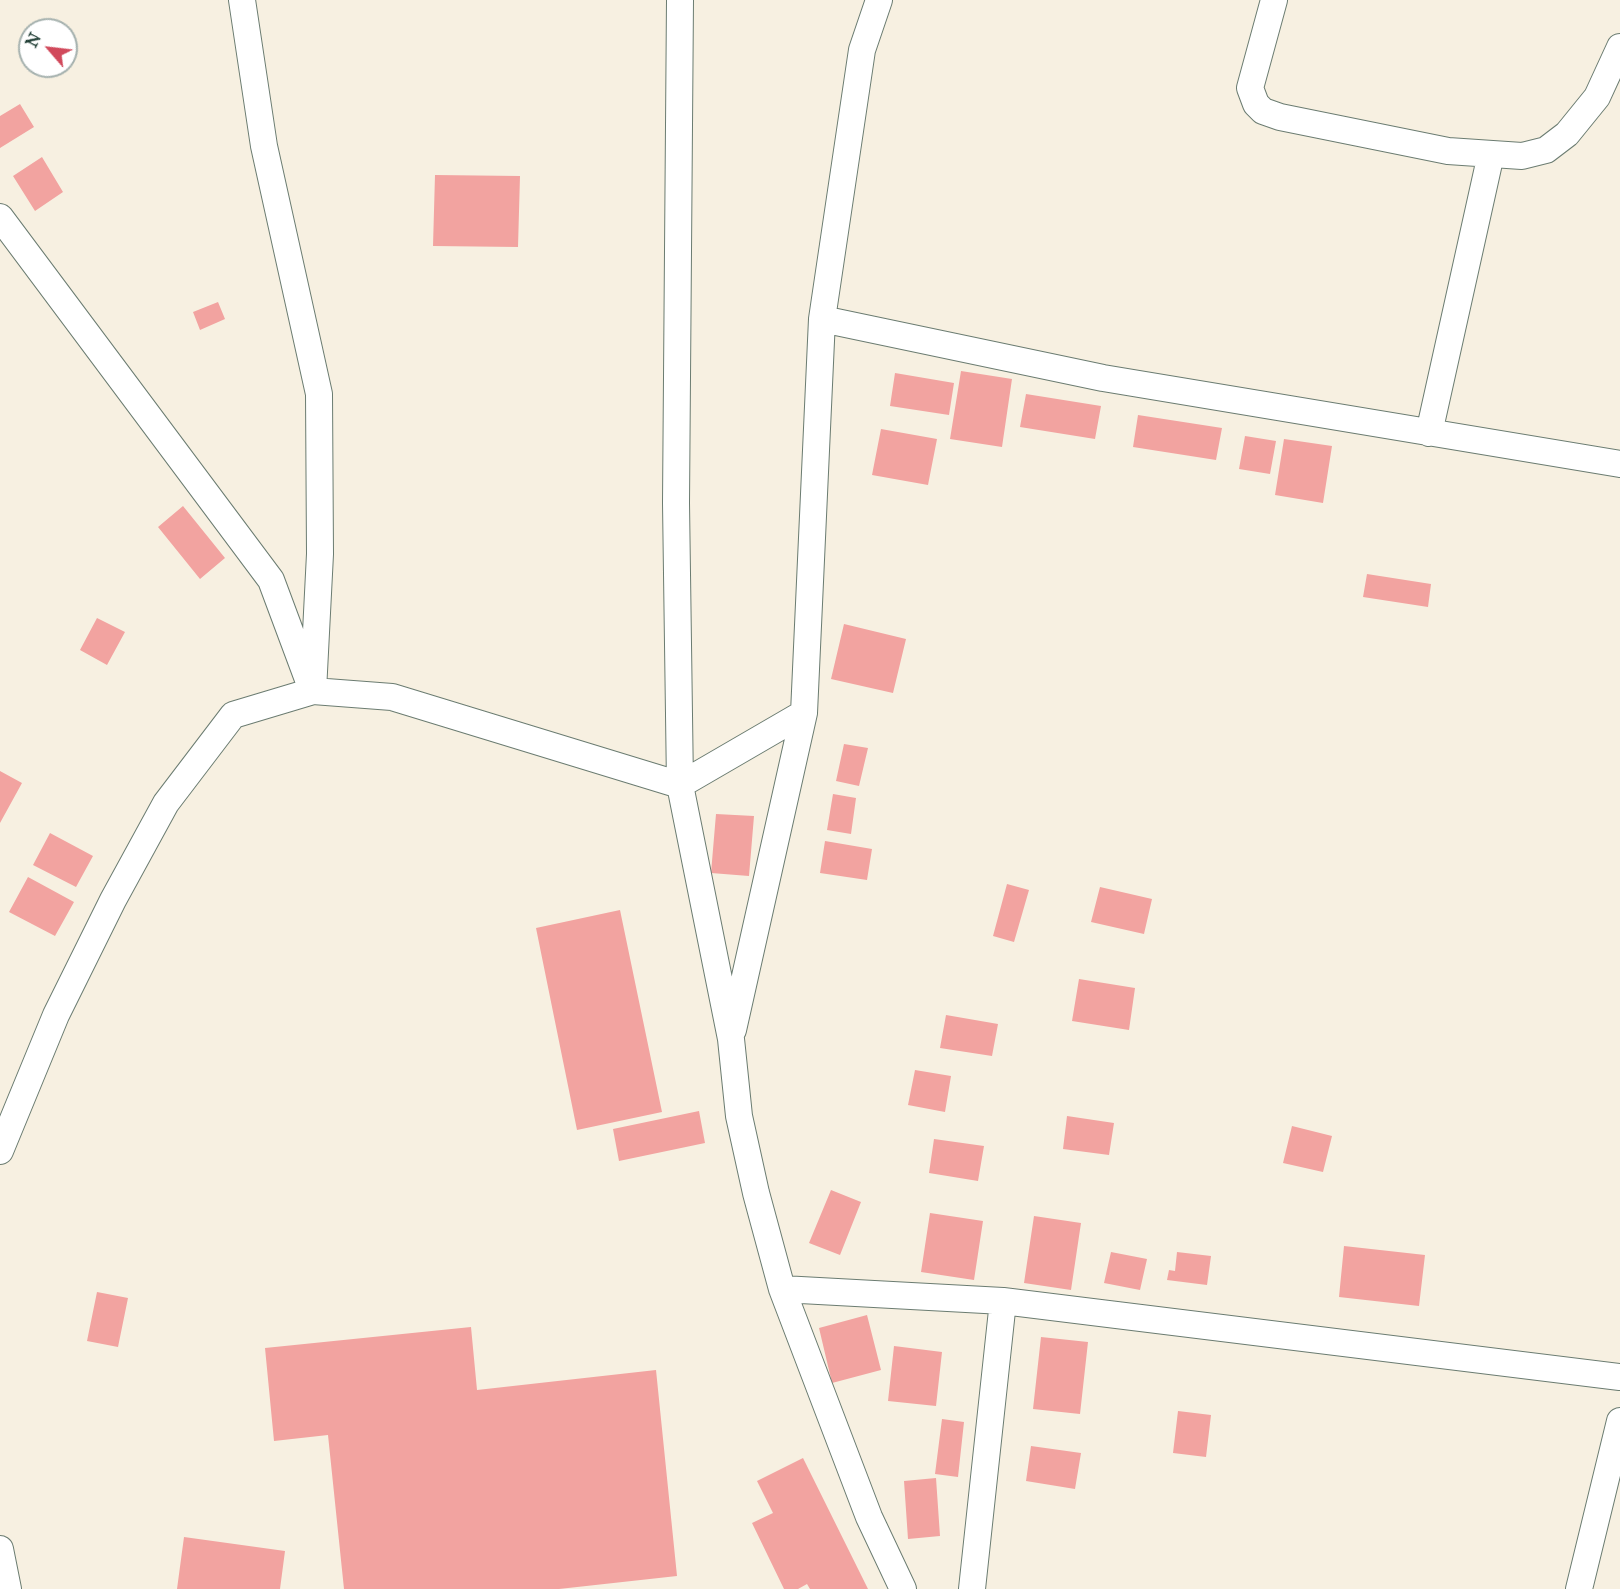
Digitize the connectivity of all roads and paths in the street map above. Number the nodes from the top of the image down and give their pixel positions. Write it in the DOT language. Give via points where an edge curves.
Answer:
graph roads {
  1 [pos="242,0"];
  2 [pos="680,0"];
  3 [pos="879,0"];
  4 [pos="1274,0"];
  5 [pos="1620,47"];
  6 [pos="1491,154"];
  7 [pos="0,217"];
  8 [pos="822,319"];
  9 [pos="1429,432"];
  10 [pos="1620,464"];
  11 [pos="313,691"];
  12 [pos="804,713"];
  13 [pos="680,785"];
  14 [pos="731,1039"];
  15 [pos="0,1151"];
  16 [pos="782,1289"];
  17 [pos="1003,1301"];
  18 [pos="1620,1377"];
  19 [pos="1620,1421"];
  20 [pos="0,1549"];
  21 [pos="8,1589"];
  22 [pos="903,1589"];
  23 [pos="972,1589"];
  24 [pos="1579,1589"];
  1 -- 11 [label="street" via="264,146 319,394 321,554"];
  2 -- 13 [label="street" via="676,503"];
  3 -- 8 [label="street" via="862,50"];
  4 -- 6 [label="street" via="1250,88 1263,111 1448,151"];
  5 -- 6 [label="street" via="1597,97 1557,143 1534,154"];
  6 -- 9 [label="street"];
  7 -- 11 [label="street" via="271,580"];
  8 -- 9 [label="street" via="1103,378"];
  8 -- 12 [label="street"];
  9 -- 10 [label="street"];
  11 -- 13 [label="street" via="392,697"];
  11 -- 15 [label="street" via="232,715 166,803 56,1015"];
  12 -- 13 [label="street"];
  12 -- 14 [label="street"];
  13 -- 14 [label="street"];
  14 -- 16 [label="street" via="739,1116"];
  16 -- 17 [label="street"];
  16 -- 22 [label="street" via="869,1517"];
  17 -- 18 [label="street"];
  17 -- 23 [label="street"];
  19 -- 24 [label="street"];
  20 -- 21 [label="street"];
}
